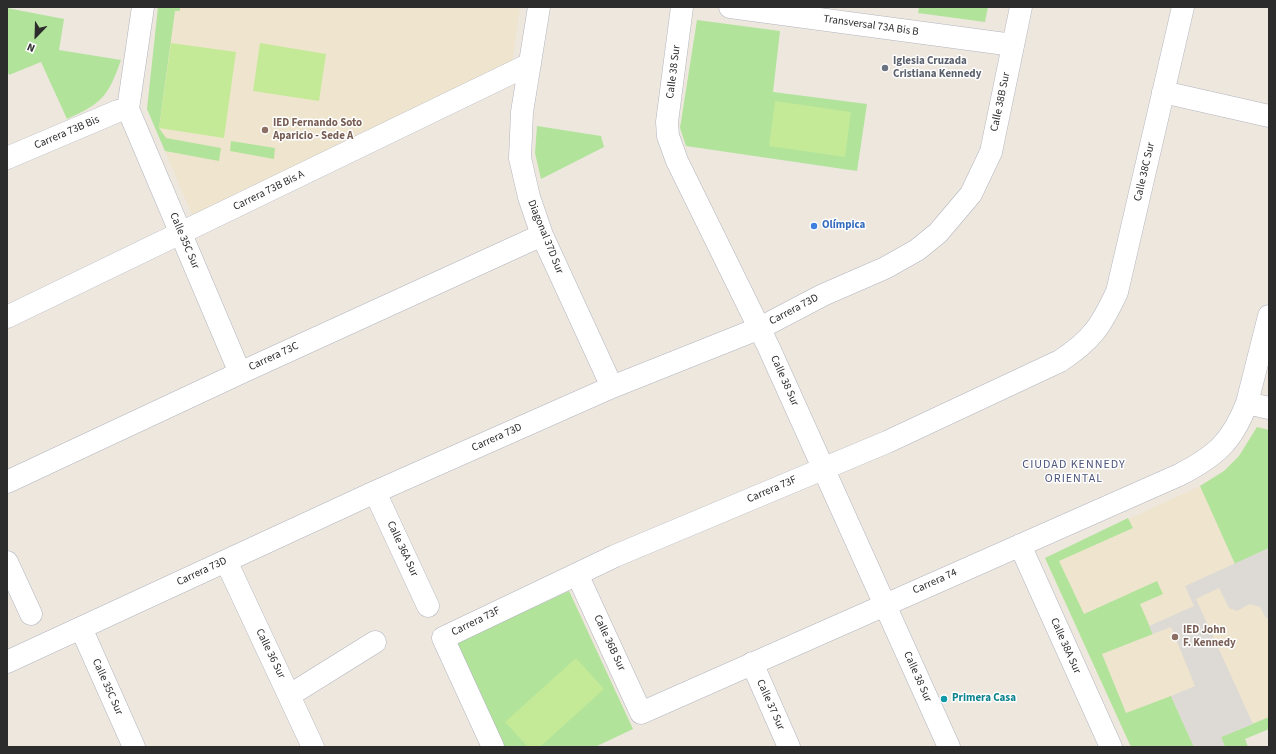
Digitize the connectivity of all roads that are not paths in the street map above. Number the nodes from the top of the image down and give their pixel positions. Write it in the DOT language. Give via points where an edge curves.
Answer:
graph roads {
  1 [pos="143,7"];
  2 [pos="540,7"];
  3 [pos="682,7"];
  4 [pos="730,7"];
  5 [pos="1021,7"];
  6 [pos="1183,7"];
  7 [pos="1013,45"];
  8 [pos="530,64"];
  9 [pos="1163,92"];
  10 [pos="128,109"];
  11 [pos="1269,116"];
  12 [pos="7,158"];
  13 [pos="971,194"];
  14 [pos="181,233"];
  15 [pos="542,235"];
  16 [pos="1269,316"];
  17 [pos="7,317"];
  18 [pos="760,328"];
  19 [pos="1095,333"];
  20 [pos="240,373"];
  21 [pos="612,387"];
  22 [pos="1247,403"];
  23 [pos="1269,408"];
  24 [pos="824,468"];
  25 [pos="7,482"];
  26 [pos="375,492"];
  27 [pos="1020,545"];
  28 [pos="226,561"];
  29 [pos="7,562"];
  30 [pos="577,574"];
  31 [pos="885,604"];
  32 [pos="428,606"];
  33 [pos="31,614"];
  34 [pos="81,628"];
  35 [pos="375,642"];
  36 [pos="7,662"];
  37 [pos="752,663"];
  38 [pos="290,695"];
  39 [pos="641,713"];
  40 [pos="134,747"];
  41 [pos="313,747"];
  42 [pos="493,747"];
  43 [pos="789,747"];
  44 [pos="949,747"];
  45 [pos="1111,747"];
  1 -- 10 [label="street"];
  2 -- 8 [label="street, Diagonal 37D Sur"];
  3 -- 18 [label="street, Calle 38 Sur" via="667,122 668,136 690,190"];
  4 -- 7 [label="street, Transversal 73A Bis B"];
  5 -- 7 [label="street, Calle 38B Sur"];
  6 -- 9 [label="street, Calle 38C Sur"];
  7 -- 13 [label="street, Calle 38B Sur" via="991,152"];
  8 -- 14 [label="street, Carrera 73B Bis A"];
  8 -- 15 [label="street, Diagonal 37D Sur" via="522,112 520,158 529,197"];
  9 -- 11 [label="street"];
  9 -- 19 [label="street, Calle 38C Sur" via="1117,292"];
  10 -- 12 [label="street, Carrera 73B Bis"];
  10 -- 14 [label="street, Calle 35C Sur"];
  13 -- 18 [label="street, Carrera 73D" via="938,233 917,250"];
  14 -- 17 [label="street, Carrera 73B Bis A"];
  14 -- 20 [label="street, Calle 35C Sur"];
  15 -- 20 [label="street, Carrera 73C"];
  15 -- 21 [label="street, Diagonal 37D Sur"];
  16 -- 22 [label="street, Carrera 74"];
  18 -- 21 [label="street, Carrera 73D"];
  18 -- 24 [label="street, Calle 38 Sur"];
  19 -- 24 [label="street, Carrera 73F" via="1082,346 1060,361 887,442"];
  20 -- 25 [label="street, Carrera 73C"];
  21 -- 26 [label="street, Carrera 73D"];
  22 -- 23 [label="street"];
  22 -- 27 [label="street, Carrera 74" via="1225,445 1207,460 1179,475"];
  24 -- 30 [label="street, Carrera 73F"];
  24 -- 31 [label="street, Calle 38 Sur"];
  26 -- 28 [label="street, Carrera 73D"];
  26 -- 32 [label="street, Calle 36A Sur"];
  27 -- 31 [label="street, Carrera 74"];
  27 -- 45 [label="street, Calle 38A Sur"];
  28 -- 34 [label="street, Carrera 73D"];
  28 -- 38 [label="street, Calle 36 Sur"];
  29 -- 33 [label="street"];
  30 -- 39 [label="street, Calle 36B Sur"];
  30 -- 42 [label="street, Carrera 73F" via="443,638"];
  31 -- 37 [label="street, Carrera 74"];
  31 -- 44 [label="street, Calle 38 Sur"];
  34 -- 36 [label="street, Carrera 73D"];
  34 -- 40 [label="street, Calle 35C Sur"];
  35 -- 38 [label="street"];
  37 -- 39 [label="street, Carrera 74"];
  37 -- 43 [label="street, Calle 37 Sur"];
  38 -- 41 [label="street, Calle 36 Sur"];
}
